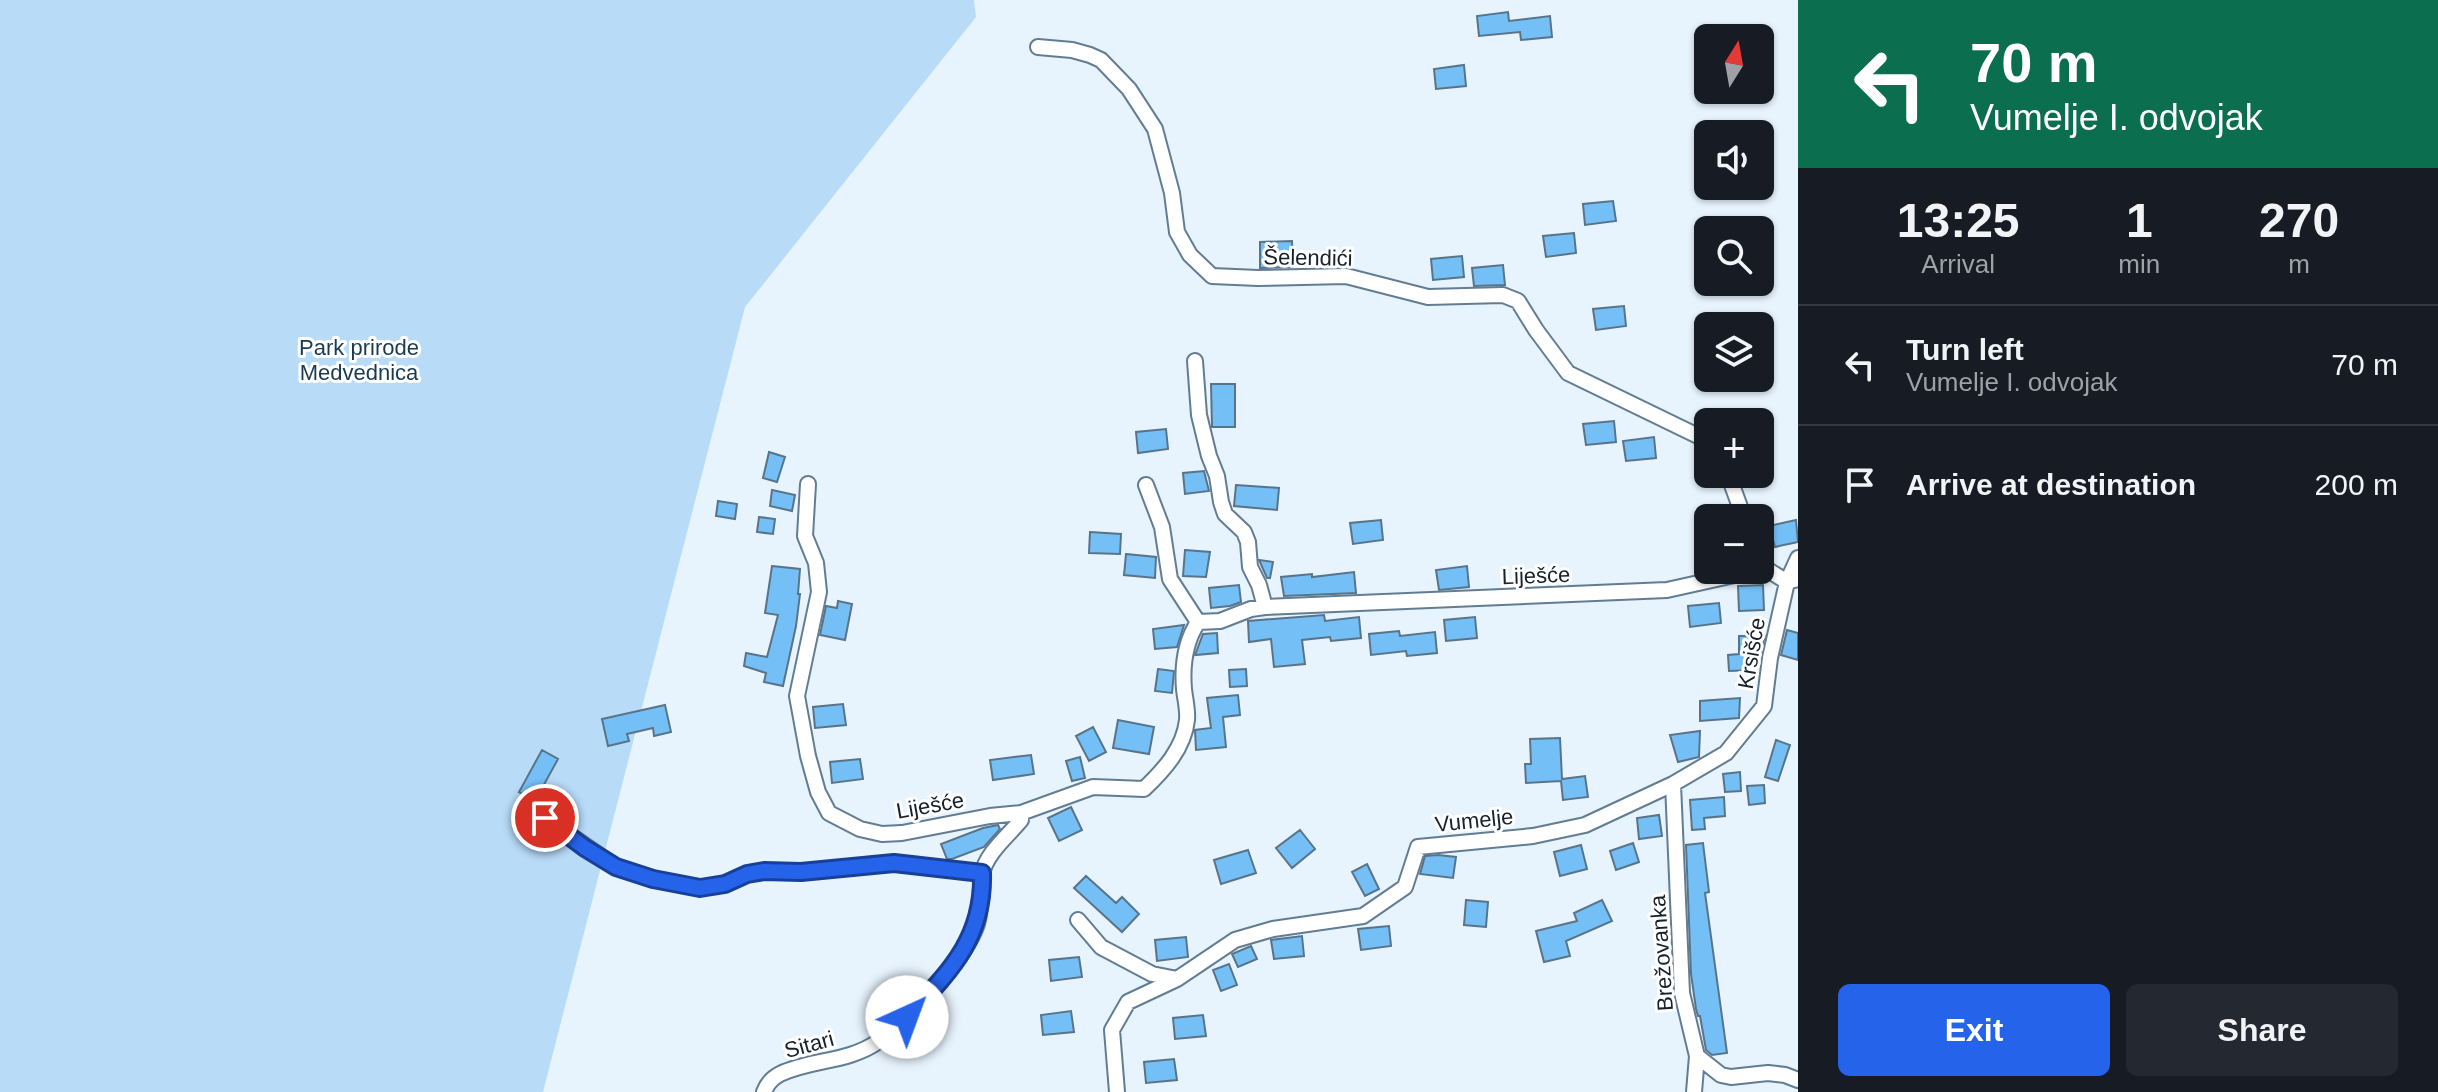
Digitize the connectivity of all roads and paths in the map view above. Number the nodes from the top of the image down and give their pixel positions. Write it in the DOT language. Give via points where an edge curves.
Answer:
graph roads {
  1 [pos="1038,47"];
  2 [pos="1195,361"];
  3 [pos="1694,434"];
  4 [pos="808,484"];
  5 [pos="1146,485"];
  6 [pos="1798,558"];
  7 [pos="1792,580"];
  8 [pos="1694,583"];
  9 [pos="1265,607"];
  10 [pos="1198,622"];
  11 [pos="1673,784"];
  12 [pos="1021,813"];
  13 [pos="545,818"];
  14 [pos="982,873"];
  15 [pos="1078,920"];
  16 [pos="1177,979"];
  17 [pos="1697,1056"];
  18 [pos="1798,1080"];
  19 [pos="764,1092"];
  20 [pos="1117,1092"];
  21 [pos="1694,1092"];
  1 -- 3 [label="street, Šelendići" via="1101,60 1129,89 1155,129 1177,232 1190,255 1212,276 1346,276 1428,297 1503,295 1518,301 1568,373"];
  2 -- 9 [label="street" via="1199,415 1221,502 1225,514 1244,532"];
  4 -- 12 [label="street, Liješće" via="805,536 816,563 819,592 797,696 808,756 829,813 882,834"];
  5 -- 10 [label="street" via="1162,527 1170,579"];
  6 -- 7 [label="street, Krsišće"];
  7 -- 11 [label="street, Krsišće" via="1770,658 1764,706 1726,753"];
  8 -- 9 [label="street, Liješće" via="1667,590"];
  9 -- 10 [label="street, Liješće"];
  10 -- 12 [label="street, Liješće" via="1185,654 1184,735 1159,775 1144,789 1093,787"];
  11 -- 16 [label="street, Vumelje" via="1585,825 1533,836 1418,847 1405,887 1363,916 1235,940"];
  11 -- 17 [label="street, Brežovanka" via="1682,993"];
  12 -- 14 [label="street, Sitari"];
  13 -- 14 [label="street" via="616,867 700,888 764,871 894,863"];
  14 -- 19 [label="street, Sitari" via="981,903 968,944 907,1017 879,1042 855,1054 779,1074"];
  15 -- 16 [label="street" via="1101,947 1152,974"];
  16 -- 20 [label="street, Vumelje" via="1128,1002 1112,1030"];
  17 -- 18 [label="street" via="1721,1075 1768,1073"];
  17 -- 21 [label="street, Brežovanka"];
}
